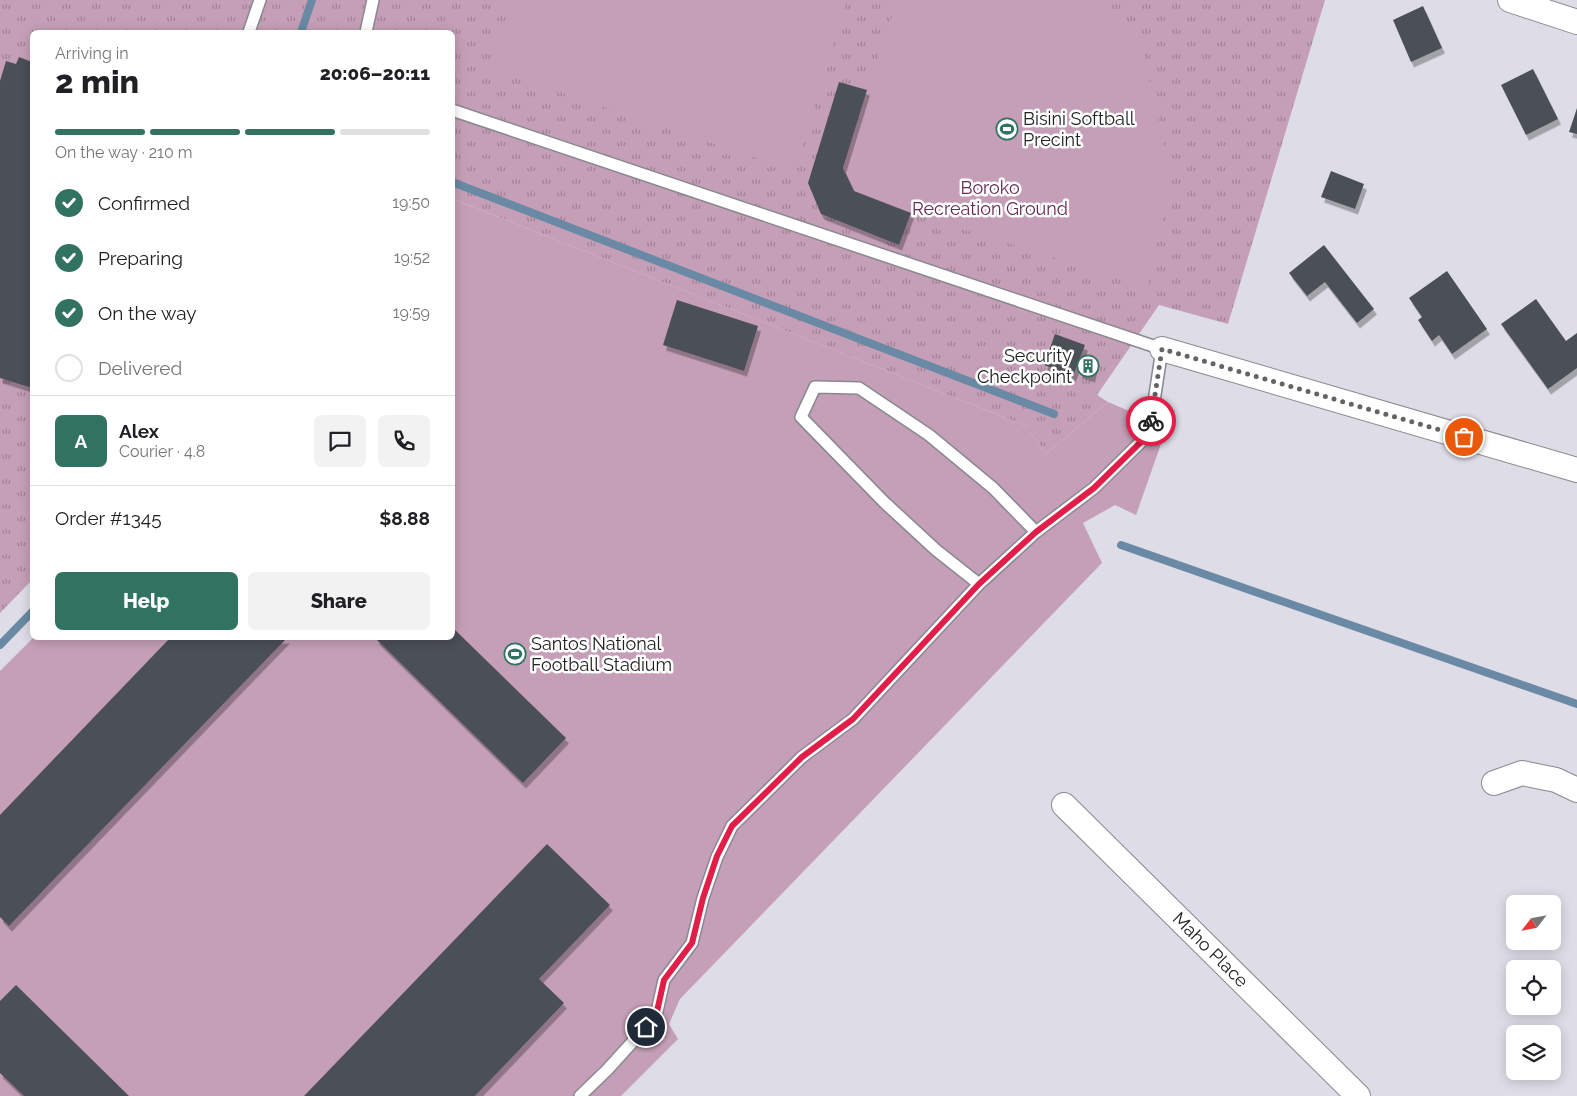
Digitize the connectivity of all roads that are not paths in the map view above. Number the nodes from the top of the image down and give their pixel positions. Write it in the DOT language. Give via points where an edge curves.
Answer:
graph roads {
  1 [pos="260,0"];
  2 [pos="373,0"];
  3 [pos="1510,0"];
  4 [pos="1577,22"];
  5 [pos="250,30"];
  6 [pos="366,30"];
  7 [pos="455,111"];
  8 [pos="1162,349"];
  9 [pos="1577,470"];
  10 [pos="1036,532"];
  11 [pos="979,584"];
  12 [pos="1494,783"];
  13 [pos="1577,790"];
  14 [pos="1064,805"];
  15 [pos="580,1096"];
  16 [pos="1358,1096"];
  1 -- 5 [label="lane"];
  2 -- 6 [label="lane"];
  3 -- 4 [label="street"];
  7 -- 8 [label="lane"];
  8 -- 9 [label="street"];
  8 -- 10 [label="lane" via="1149,434 1094,488"];
  10 -- 11 [label="lane"];
  10 -- 11 [label="lane" via="993,488 929,435 859,388 815,388 801,417 884,502"];
  11 -- 15 [label="lane" via="853,719 802,757 732,826 717,856 692,943 664,980 656,1016"];
  12 -- 13 [label="street" via="1522,773 1556,780"];
  14 -- 16 [label="street, Maho Place"];
}
